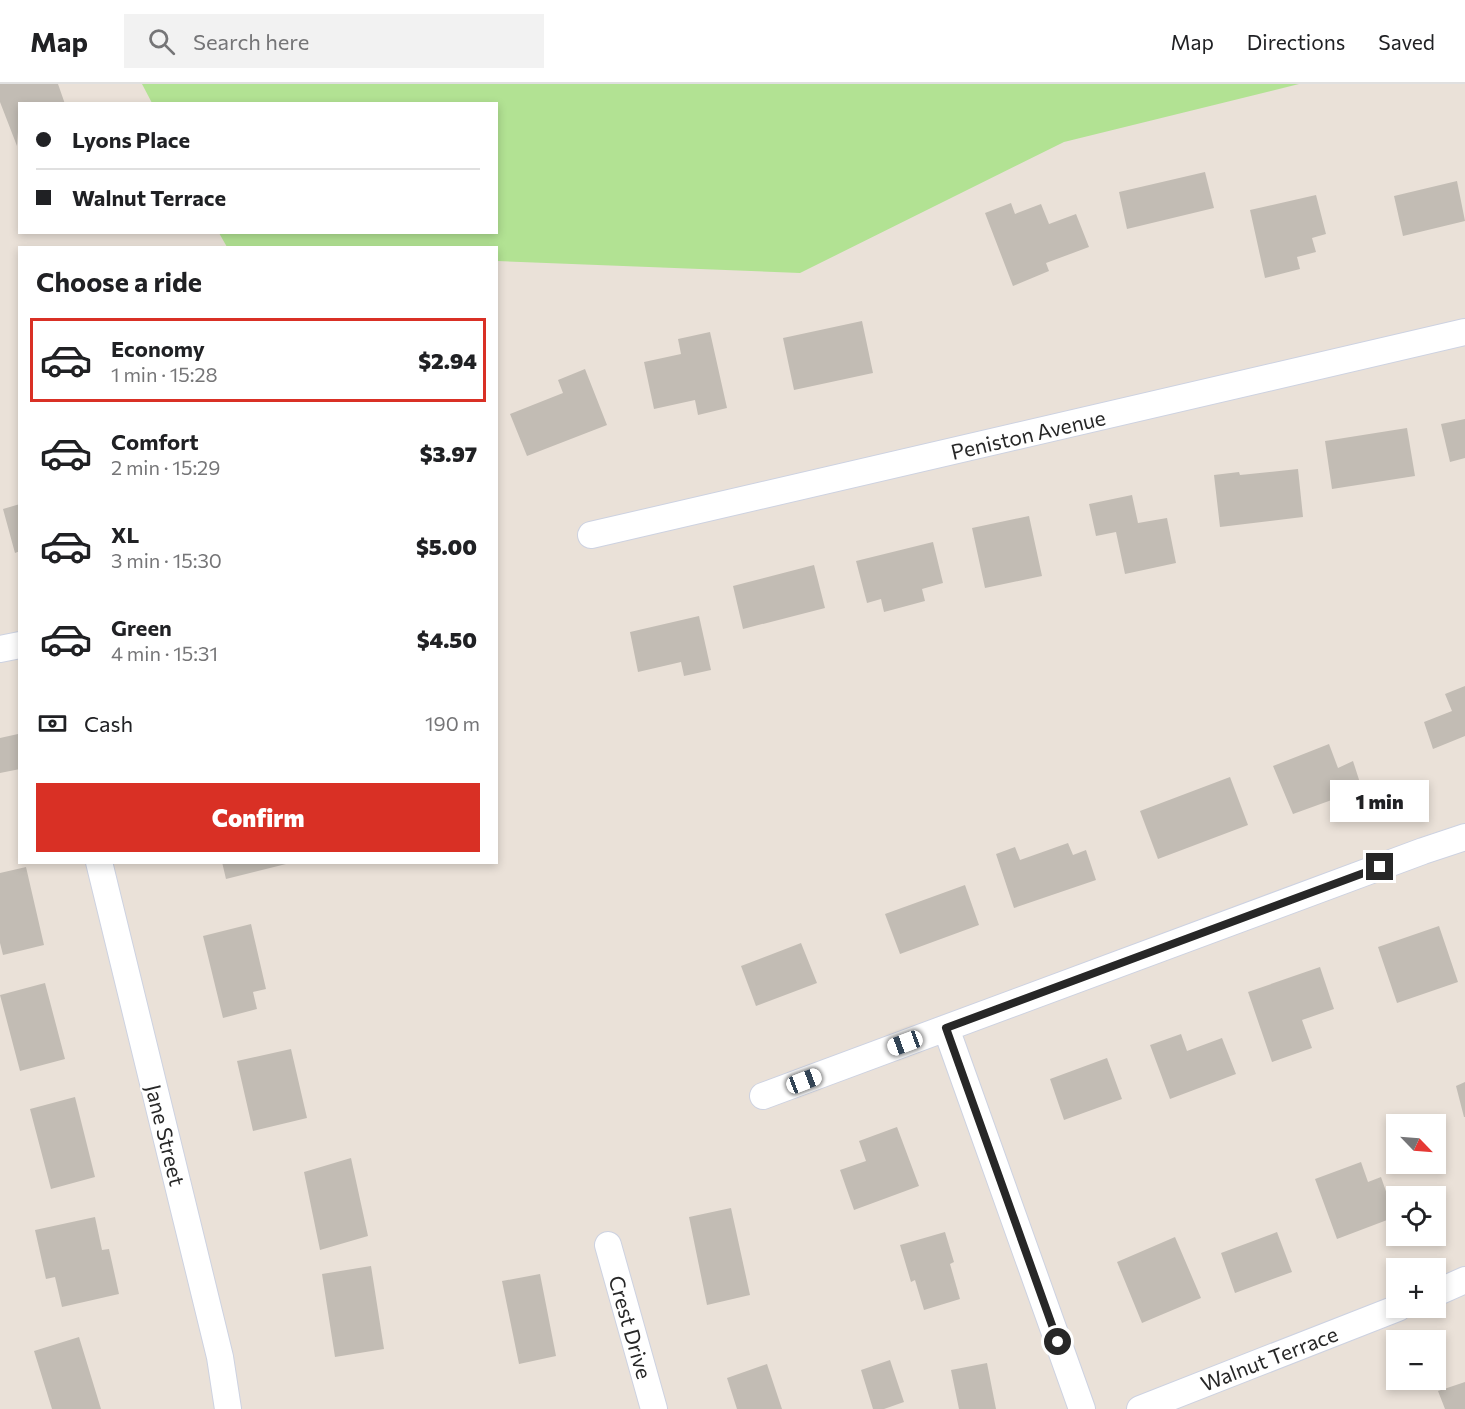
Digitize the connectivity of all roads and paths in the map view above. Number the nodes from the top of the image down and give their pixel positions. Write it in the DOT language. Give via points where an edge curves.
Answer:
graph roads {
  1 [pos="1465,332"];
  2 [pos="591,535"];
  3 [pos="18,645"];
  4 [pos="0,649"];
  5 [pos="1465,837"];
  6 [pos="99,864"];
  7 [pos="946,1028"];
  8 [pos="763,1096"];
  9 [pos="608,1245"];
  10 [pos="1465,1280"];
  11 [pos="1446,1289"];
  12 [pos="1386,1313"];
  13 [pos="228,1409"];
  14 [pos="654,1409"];
  15 [pos="1082,1409"];
  16 [pos="1140,1409"];
  1 -- 2 [label="street, Peniston Avenue"];
  3 -- 4 [label="street"];
  5 -- 7 [label="street"];
  6 -- 13 [label="street, Jane Street" via="220,1357"];
  7 -- 8 [label="street"];
  7 -- 15 [label="street"];
  9 -- 14 [label="street, Crest Drive"];
  10 -- 11 [label="street"];
  12 -- 16 [label="street, Walnut Terrace"];
}
